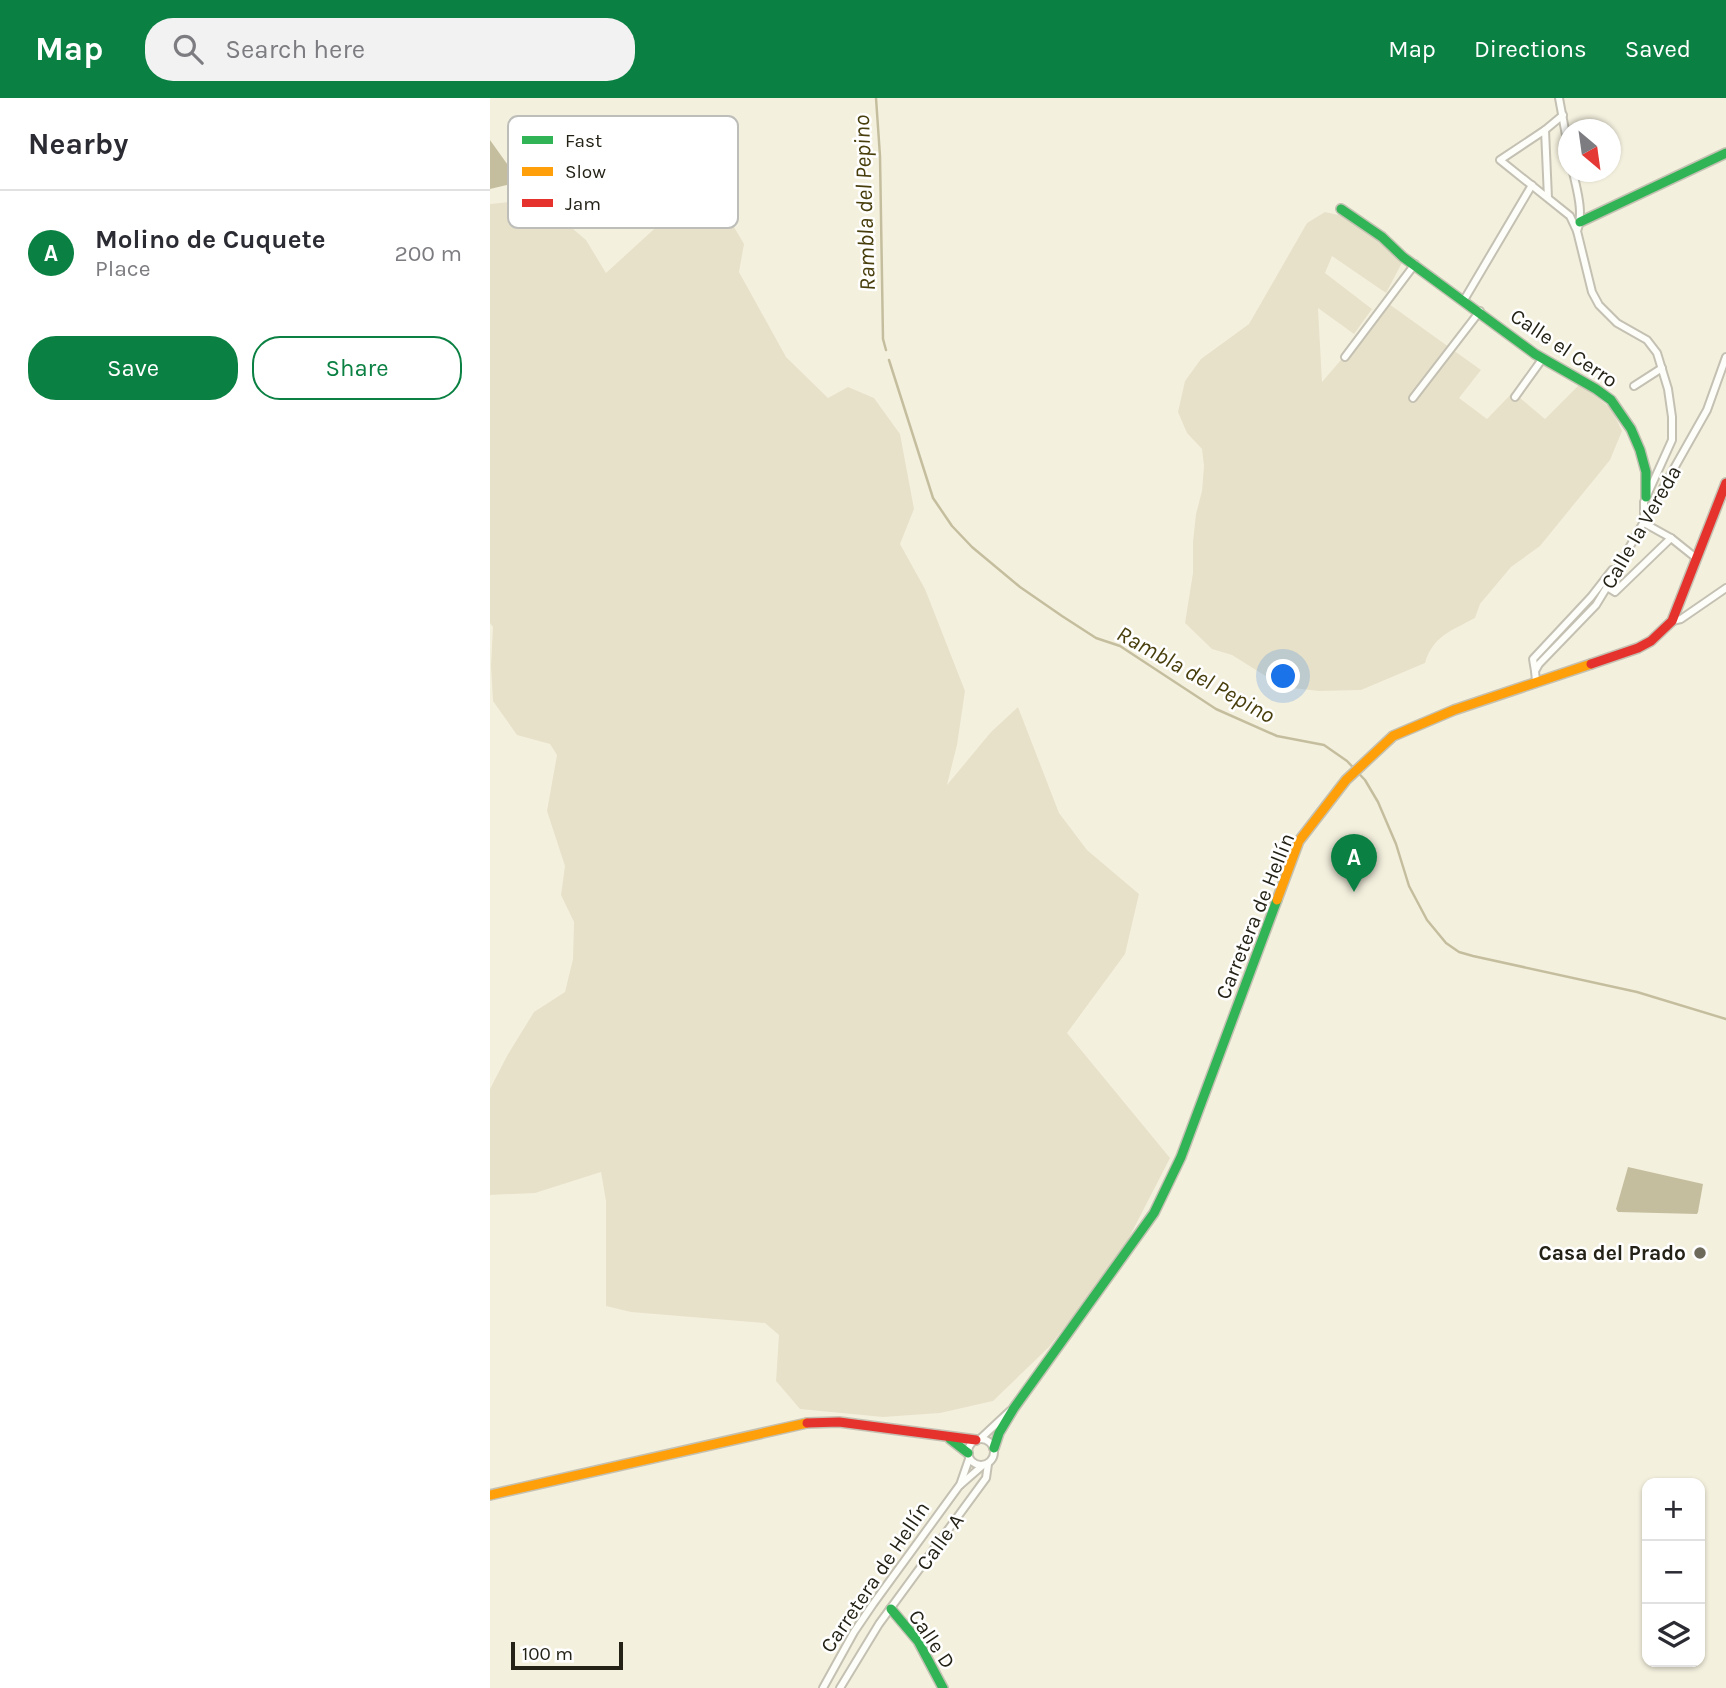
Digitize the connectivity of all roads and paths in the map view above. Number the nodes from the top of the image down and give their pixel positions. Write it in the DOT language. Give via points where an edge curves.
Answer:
graph roads {
  1 [pos="1559,98"];
  2 [pos="1563,115"];
  3 [pos="1564,119"];
  4 [pos="1545,130"];
  5 [pos="1726,153"];
  6 [pos="1575,182"];
  7 [pos="1532,185"];
  8 [pos="1548,198"];
  9 [pos="1341,209"];
  10 [pos="1578,227"];
  11 [pos="1415,264"];
  12 [pos="1464,300"];
  13 [pos="1480,312"];
  14 [pos="1345,357"];
  15 [pos="1726,357"];
  16 [pos="1544,358"];
  17 [pos="1662,368"];
  18 [pos="1634,386"];
  19 [pos="1515,397"];
  20 [pos="1413,398"];
  21 [pos="1726,483"];
  22 [pos="1646,497"];
  23 [pos="1644,523"];
  24 [pos="1671,538"];
  25 [pos="1696,558"];
  26 [pos="1618,564"];
  27 [pos="1607,587"];
  28 [pos="1726,588"];
  29 [pos="1672,621"];
  30 [pos="1536,676"];
  31 [pos="1014,1408"];
  32 [pos="948,1438"];
  33 [pos="978,1439"];
  34 [pos="994,1448"];
  35 [pos="968,1456"];
  36 [pos="985,1465"];
  37 [pos="959,1486"];
  38 [pos="490,1495"];
  39 [pos="891,1609"];
  40 [pos="823,1688"];
  41 [pos="840,1688"];
  42 [pos="943,1688"];
  1 -- 2 [label="street"];
  2 -- 3 [label="street"];
  2 -- 4 [label="street"];
  4 -- 7 [label="street" via="1500,160"];
  4 -- 8 [label="street"];
  5 -- 10 [label="street"];
  6 -- 10 [label="street"];
  7 -- 8 [label="street"];
  7 -- 12 [label="street"];
  8 -- 10 [label="street"];
  9 -- 11 [label="street, Calle el Cerro"];
  10 -- 17 [label="street" via="1599,305 1607,316 1647,340"];
  11 -- 12 [label="street, Calle el Cerro"];
  11 -- 14 [label="street"];
  12 -- 13 [label="street, Calle el Cerro"];
  13 -- 16 [label="street, Calle el Cerro"];
  13 -- 20 [label="street"];
  15 -- 23 [label="street, Calle la Vereda" via="1707,410"];
  16 -- 19 [label="street"];
  16 -- 22 [label="street, Calle el Cerro" via="1601,391 1616,406 1647,468"];
  17 -- 18 [label="street, Calle el Cerro"];
  17 -- 22 [label="street" via="1672,440"];
  21 -- 25 [label="street, Carretera de Hellín"];
  22 -- 23 [label="street"];
  23 -- 24 [label="street"];
  23 -- 26 [label="street, Calle la Vereda"];
  24 -- 25 [label="street"];
  24 -- 27 [label="street" via="1615,592"];
  25 -- 29 [label="street, Carretera de Hellín"];
  26 -- 27 [label="street, Calle la Vereda"];
  26 -- 30 [label="street" via="1533,659"];
  27 -- 30 [label="street, Calle la Vereda" via="1596,605 1539,664"];
  28 -- 29 [label="street"];
  29 -- 30 [label="street, Carretera de Hellín" via="1638,648"];
  30 -- 31 [label="street, Carretera de Hellín" via="1393,736 1346,780 1299,841 1181,1157 1154,1213"];
  31 -- 33 [label="street, Carretera de Hellín"];
  31 -- 34 [label="street, Carretera de Hellín"];
  32 -- 33 [label="street"];
  32 -- 35 [label="street"];
  32 -- 38 [label="street" via="839,1422 799,1423"];
  33 -- 34 [label="street" via="989,1441"];
  33 -- 35 [label="street, Carretera de Hellín" via="970,1445"];
  34 -- 36 [label="street, Carretera de Hellín" via="994,1457"];
  35 -- 36 [label="street" via="974,1464"];
  35 -- 37 [label="street, Carretera de Hellín"];
  36 -- 37 [label="street, Carretera de Hellín"];
  36 -- 39 [label="street, Calle A" via="989,1474"];
  37 -- 40 [label="street, Carretera de Hellín" via="873,1604"];
  39 -- 41 [label="street, Calle A"];
  39 -- 42 [label="street, Calle D" via="918,1641"];
}
